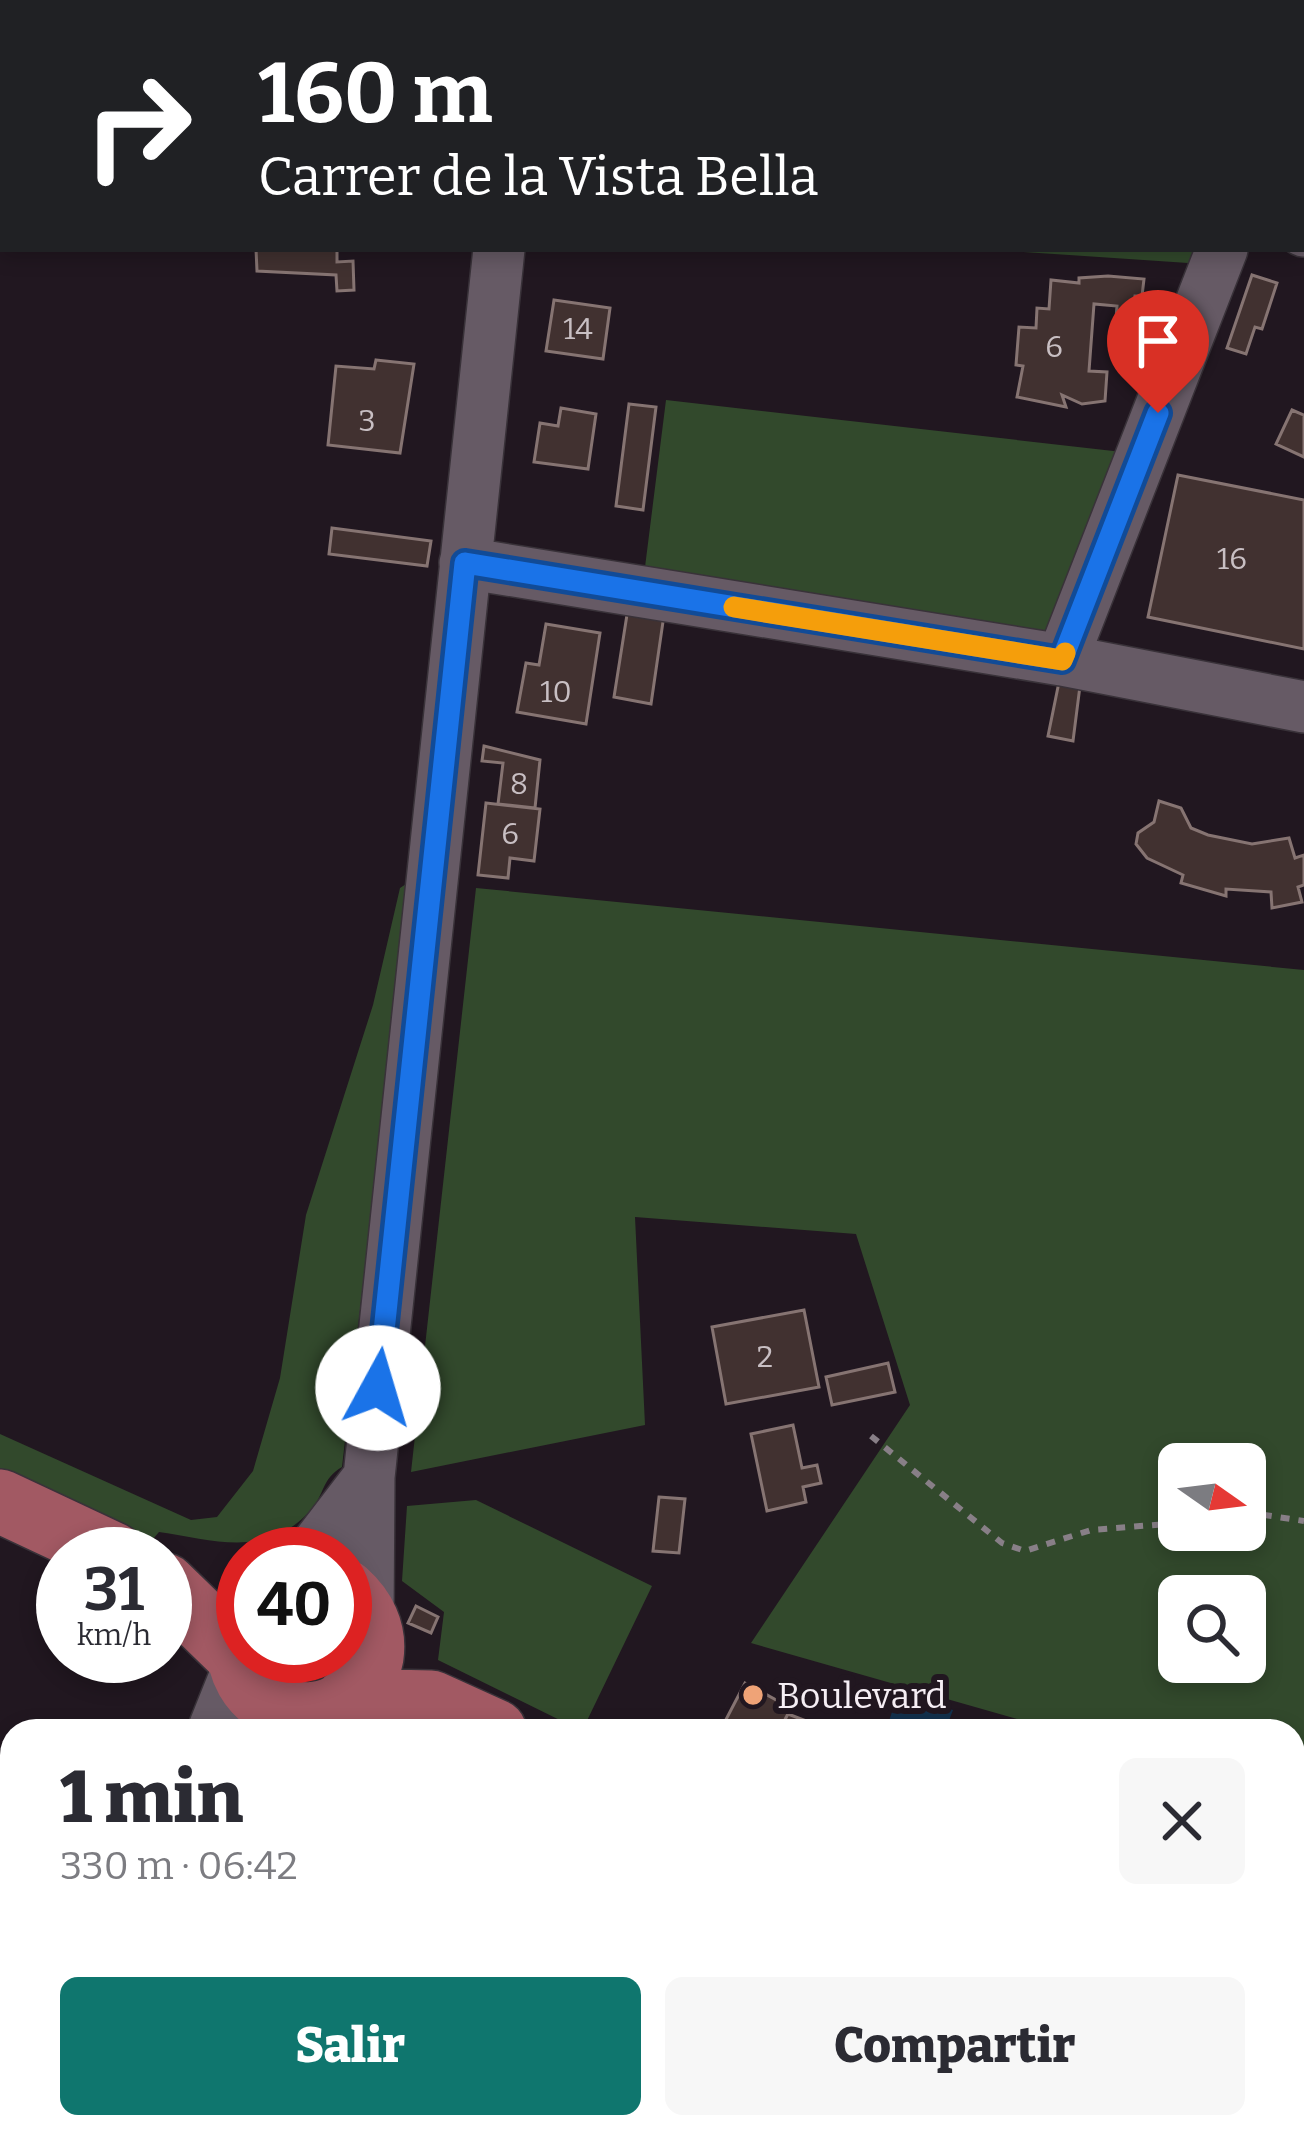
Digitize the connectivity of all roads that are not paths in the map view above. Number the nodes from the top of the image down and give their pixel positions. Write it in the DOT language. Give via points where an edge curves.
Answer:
graph roads {
  1 [pos="499,252"];
  2 [pos="1221,252"];
  3 [pos="465,563"];
  4 [pos="1062,660"];
  5 [pos="1304,707"];
  6 [pos="369,1477"];
  7 [pos="0,1501"];
  8 [pos="55,1527"];
  9 [pos="331,1527"];
  10 [pos="366,1527"];
  11 [pos="192,1607"];
  12 [pos="216,1626"];
  13 [pos="372,1627"];
  14 [pos="228,1683"];
  15 [pos="252,1683"];
  16 [pos="355,1683"];
  17 [pos="431,1702"];
  18 [pos="321,1716"];
  19 [pos="217,1719"];
  20 [pos="469,1719"];
  1 -- 3 [label="street"];
  2 -- 4 [label="street"];
  3 -- 4 [label="street"];
  3 -- 6 [label="street"];
  4 -- 5 [label="street"];
  6 -- 9 [label="street"];
  6 -- 10 [label="street"];
  7 -- 8 [label="main road"];
  11 -- 12 [label="main road"];
  13 -- 17 [label="main road"];
  14 -- 19 [label="street"];
  15 -- 18 [label="main road" via="256,1694"];
  16 -- 18 [label="main road"];
  17 -- 18 [label="main road"];
  17 -- 20 [label="main road"];
}
